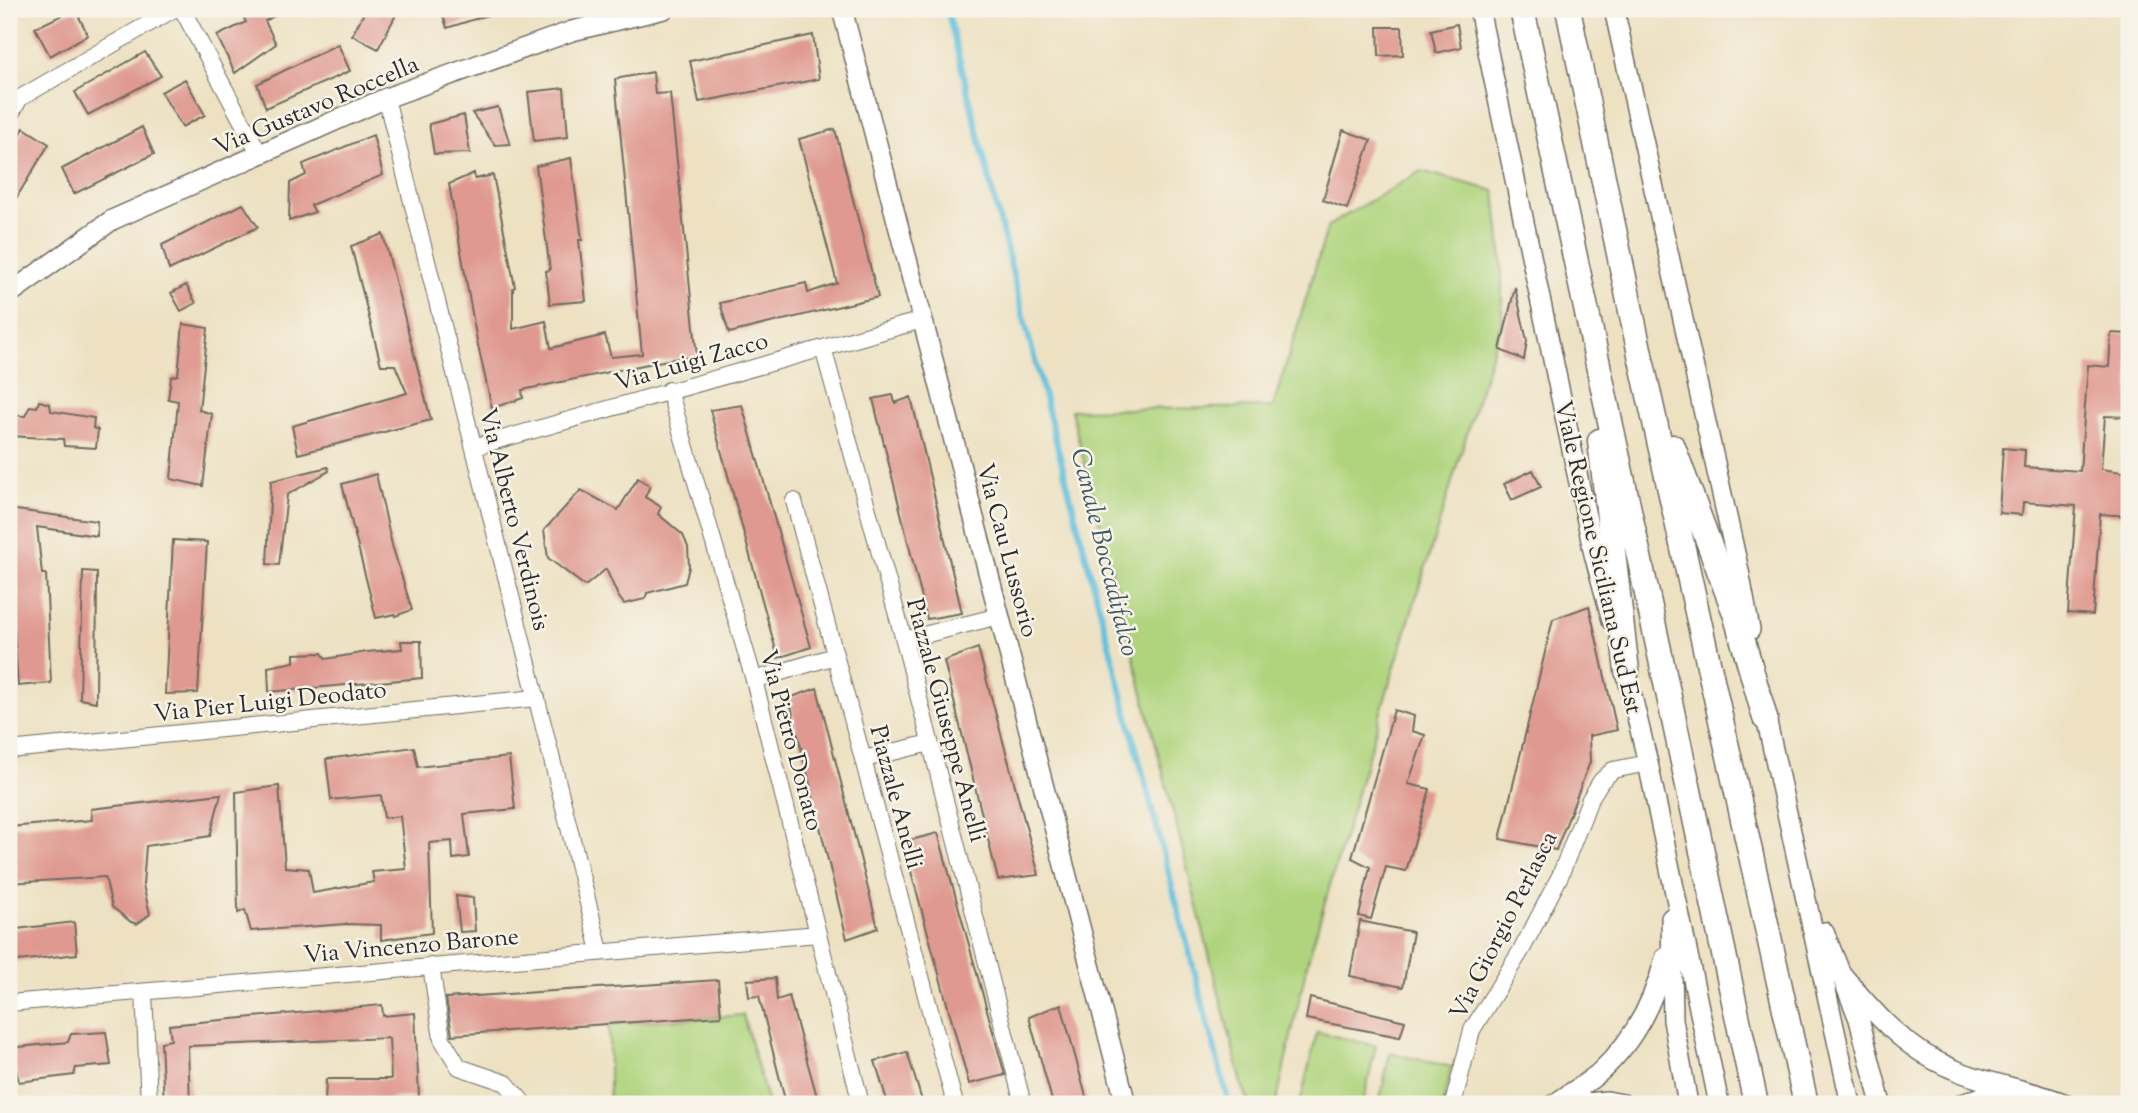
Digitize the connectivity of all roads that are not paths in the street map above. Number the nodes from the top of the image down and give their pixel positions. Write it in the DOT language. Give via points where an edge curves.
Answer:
graph roads {
  1 [pos="174,9"];
  2 [pos="182,9"];
  3 [pos="664,9"];
  4 [pos="842,9"];
  5 [pos="1479,9"];
  6 [pos="1522,9"];
  7 [pos="1568,9"];
  8 [pos="1614,9"];
  9 [pos="386,97"];
  10 [pos="9,117"];
  11 [pos="260,155"];
  12 [pos="1580,287"];
  13 [pos="9,294"];
  14 [pos="922,320"];
  15 [pos="823,348"];
  16 [pos="1640,359"];
  17 [pos="668,390"];
  18 [pos="474,447"];
  19 [pos="794,502"];
  20 [pos="999,616"];
  21 [pos="904,640"];
  22 [pos="835,656"];
  23 [pos="1627,671"];
  24 [pos="754,680"];
  25 [pos="537,698"];
  26 [pos="1765,718"];
  27 [pos="930,743"];
  28 [pos="9,750"];
  29 [pos="864,759"];
  30 [pos="1648,763"];
  31 [pos="1670,868"];
  32 [pos="1803,879"];
  33 [pos="818,934"];
  34 [pos="1671,937"];
  35 [pos="600,951"];
  36 [pos="430,966"];
  37 [pos="1839,971"];
  38 [pos="144,992"];
  39 [pos="9,1003"];
  40 [pos="2031,1091"];
  41 [pos="149,1104"];
  42 [pos="524,1104"];
  43 [pos="861,1104"];
  44 [pos="955,1104"];
  45 [pos="1023,1104"];
  46 [pos="1126,1104"];
  47 [pos="1453,1104"];
  48 [pos="1555,1104"];
  49 [pos="1578,1104"];
  50 [pos="1623,1104"];
  51 [pos="1688,1104"];
  52 [pos="1719,1104"];
  53 [pos="1756,1104"];
  54 [pos="1806,1104"];
  55 [pos="1851,1104"];
  56 [pos="1881,1104"];
  57 [pos="1962,1104"];
  58 [pos="2066,1104"];
  1 -- 10 [label="street" via="20,98"];
  2 -- 11 [label="street"];
  3 -- 9 [label="street, Via Gustavo Roccella" via="572,31"];
  4 -- 14 [label="street, Via Cau Lussorio"];
  5 -- 23 [label="street, Viale Regione Siciliana Sud Est" via="1594,554"];
  6 -- 12 [label="main road, Viale Regione Siciliana Sud Est"];
  7 -- 16 [label="main road"];
  8 -- 26 [label="street" via="1739,571"];
  9 -- 11 [label="street, Via Gustavo Roccella"];
  9 -- 18 [label="street, Via Alberto Verdinois"];
  11 -- 13 [label="street, Via Gustavo Roccella" via="112,220"];
  12 -- 23 [label="main road"];
  12 -- 53 [label="main road, Viale Regione Siciliana Sud Est"];
  14 -- 15 [label="street, Via Luigi Zacco"];
  14 -- 20 [label="street, Via Cau Lussorio"];
  15 -- 17 [label="street, Via Luigi Zacco"];
  15 -- 21 [label="street, Piazzale Giuseppe Anelli"];
  16 -- 26 [label="main road" via="1735,614"];
  16 -- 54 [label="main road"];
  17 -- 18 [label="street, Via Luigi Zacco"];
  17 -- 24 [label="street, Via Pietro Donato"];
  18 -- 25 [label="street, Via Alberto Verdinois"];
  19 -- 22 [label="street, Piazzale Anelli"];
  20 -- 21 [label="street"];
  20 -- 46 [label="street, Via Cau Lussorio"];
  21 -- 27 [label="street, Piazzale Giuseppe Anelli"];
  22 -- 24 [label="street"];
  22 -- 29 [label="street, Piazzale Anelli"];
  23 -- 30 [label="street, Viale Regione Siciliana Sud Est"];
  24 -- 33 [label="street, Via Pietro Donato"];
  25 -- 28 [label="street, Via Pier Luigi Deodato"];
  25 -- 35 [label="street, Via Alberto Verdinois"];
  26 -- 32 [label="street"];
  27 -- 29 [label="street"];
  27 -- 45 [label="street, Piazzale Giuseppe Anelli"];
  29 -- 44 [label="street, Piazzale Anelli"];
  30 -- 31 [label="street, Viale Regione Siciliana Sud Est"];
  30 -- 47 [label="street, Via Giorgio Perlasca" via="1613,770 1590,799 1560,876 1472,1030"];
  31 -- 34 [label="street"];
  31 -- 52 [label="street, Viale Regione Siciliana Sud Est"];
  32 -- 37 [label="street"];
  32 -- 55 [label="street"];
  33 -- 35 [label="street, Via Vincenzo Barone"];
  33 -- 43 [label="street, Via Pietro Donato"];
  34 -- 48 [label="street" via="1654,992 1633,1033 1598,1074"];
  34 -- 51 [label="street" via="1673,1020"];
  35 -- 36 [label="street, Via Vincenzo Barone"];
  36 -- 38 [label="street, Via Vincenzo Barone"];
  36 -- 42 [label="street" via="442,1039 459,1067 506,1083"];
  37 -- 40 [label="street" via="1880,1019 1922,1054 1953,1069"];
  37 -- 56 [label="street" via="1859,1019"];
  38 -- 39 [label="street, Via Vincenzo Barone"];
  38 -- 41 [label="street"];
  40 -- 57 [label="street" via="1990,1094"];
  40 -- 58 [label="street"];
  49 -- 50 [label="street"];
}
